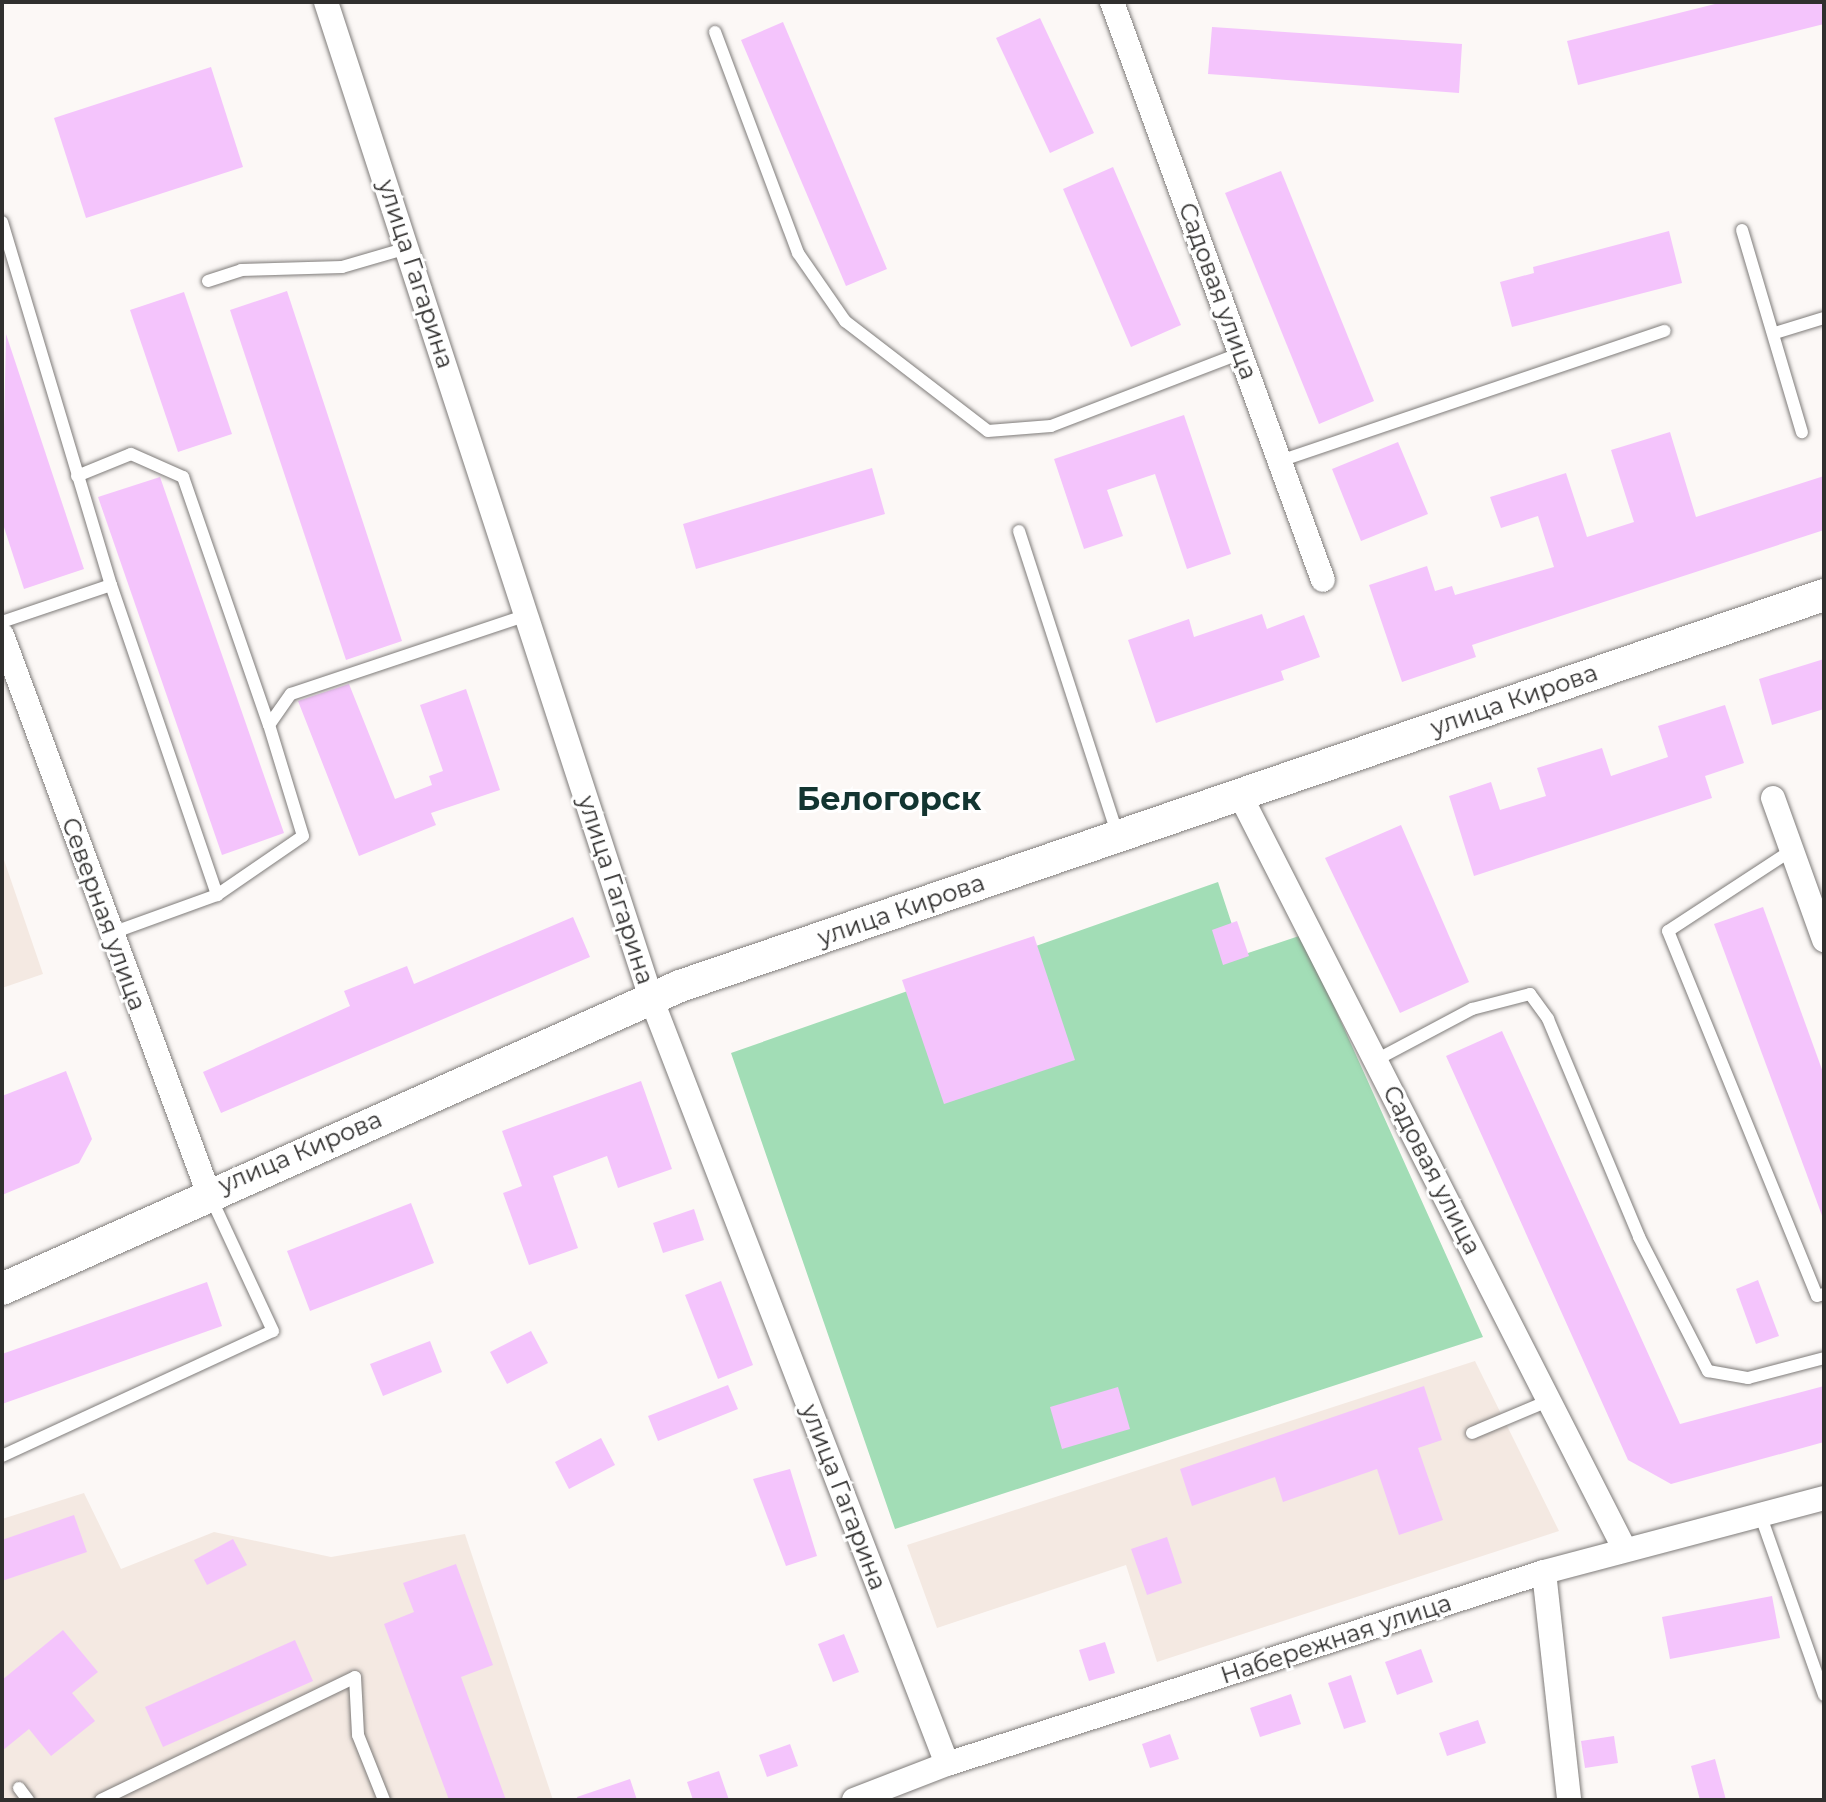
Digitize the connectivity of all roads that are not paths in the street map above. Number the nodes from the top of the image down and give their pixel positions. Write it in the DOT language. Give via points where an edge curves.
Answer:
graph roads {
  1 [pos="326,2"];
  2 [pos="1112,2"];
  3 [pos="715,32"];
  4 [pos="2,222"];
  5 [pos="1742,230"];
  6 [pos="407,248"];
  7 [pos="208,281"];
  8 [pos="1824,318"];
  9 [pos="1665,331"];
  10 [pos="1775,333"];
  11 [pos="1241,353"];
  12 [pos="1802,432"];
  13 [pos="1280,461"];
  14 [pos="77,476"];
  15 [pos="1019,531"];
  16 [pos="1323,580"];
  17 [pos="111,585"];
  18 [pos="1824,595"];
  19 [pos="527,615"];
  20 [pos="2,622"];
  21 [pos="2,635"];
  22 [pos="269,725"];
  23 [pos="1239,793"];
  24 [pos="1773,798"];
  25 [pos="1118,835"];
  26 [pos="1792,850"];
  27 [pos="217,895"];
  28 [pos="112,933"];
  29 [pos="1824,940"];
  30 [pos="651,998"];
  31 [pos="1376,1060"];
  32 [pos="208,1192"];
  33 [pos="2,1289"];
  34 [pos="1824,1294"];
  35 [pos="1824,1358"];
  36 [pos="1550,1400"];
  37 [pos="1472,1433"];
  38 [pos="2,1456"];
  39 [pos="1824,1498"];
  40 [pos="1760,1514"];
  41 [pos="1624,1548"];
  42 [pos="1544,1572"];
  43 [pos="1824,1695"];
  44 [pos="947,1764"];
  45 [pos="19,1788"];
  46 [pos="28,1800"];
  47 [pos="101,1800"];
  48 [pos="384,1800"];
  49 [pos="854,1800"];
  50 [pos="1569,1800"];
  1 -- 6 [label="street, улица Гагарина"];
  2 -- 11 [label="street, Садовая улица"];
  3 -- 11 [label="lane" via="806,265 845,321 988,431 1051,426"];
  4 -- 14 [label="lane"];
  5 -- 10 [label="lane"];
  6 -- 7 [label="lane" via="342,267 241,270"];
  6 -- 19 [label="street, улица Гагарина"];
  8 -- 10 [label="lane"];
  9 -- 13 [label="lane"];
  10 -- 12 [label="lane"];
  11 -- 13 [label="street, Садовая улица"];
  13 -- 16 [label="street, Садовая улица"];
  14 -- 17 [label="lane"];
  14 -- 22 [label="lane" via="131,454 183,477"];
  15 -- 25 [label="lane"];
  17 -- 20 [label="lane"];
  17 -- 27 [label="lane"];
  18 -- 23 [label="main road, улица Кирова"];
  19 -- 22 [label="lane" via="291,694"];
  19 -- 30 [label="street, улица Гагарина"];
  21 -- 28 [label="street, Северная улица"];
  22 -- 27 [label="lane" via="303,836"];
  23 -- 25 [label="main road, улица Кирова"];
  23 -- 31 [label="street, Садовая улица"];
  24 -- 26 [label="street"];
  25 -- 30 [label="main road, улица Кирова"];
  26 -- 29 [label="street"];
  26 -- 34 [label="lane" via="1668,931 1817,1296"];
  27 -- 28 [label="lane"];
  28 -- 32 [label="street, Северная улица"];
  30 -- 32 [label="main road, улица Кирова"];
  30 -- 44 [label="street, улица Гагарина"];
  31 -- 35 [label="lane" via="1472,1009 1530,994 1548,1019 1639,1237 1708,1371 1748,1378"];
  31 -- 36 [label="street, Садовая улица"];
  32 -- 33 [label="main road, улица Кирова"];
  32 -- 38 [label="lane" via="273,1331"];
  36 -- 37 [label="lane"];
  36 -- 41 [label="street, Садовая улица"];
  39 -- 40 [label="street, Набережная улица"];
  40 -- 41 [label="street, Набережная улица"];
  40 -- 43 [label="lane"];
  41 -- 42 [label="street, Набережная улица"];
  42 -- 44 [label="street, Набережная улица"];
  42 -- 50 [label="street"];
  44 -- 49 [label="street, Набережная улица"];
  45 -- 46 [label="lane"];
  47 -- 48 [label="lane" via="355,1677 358,1735"];
}
